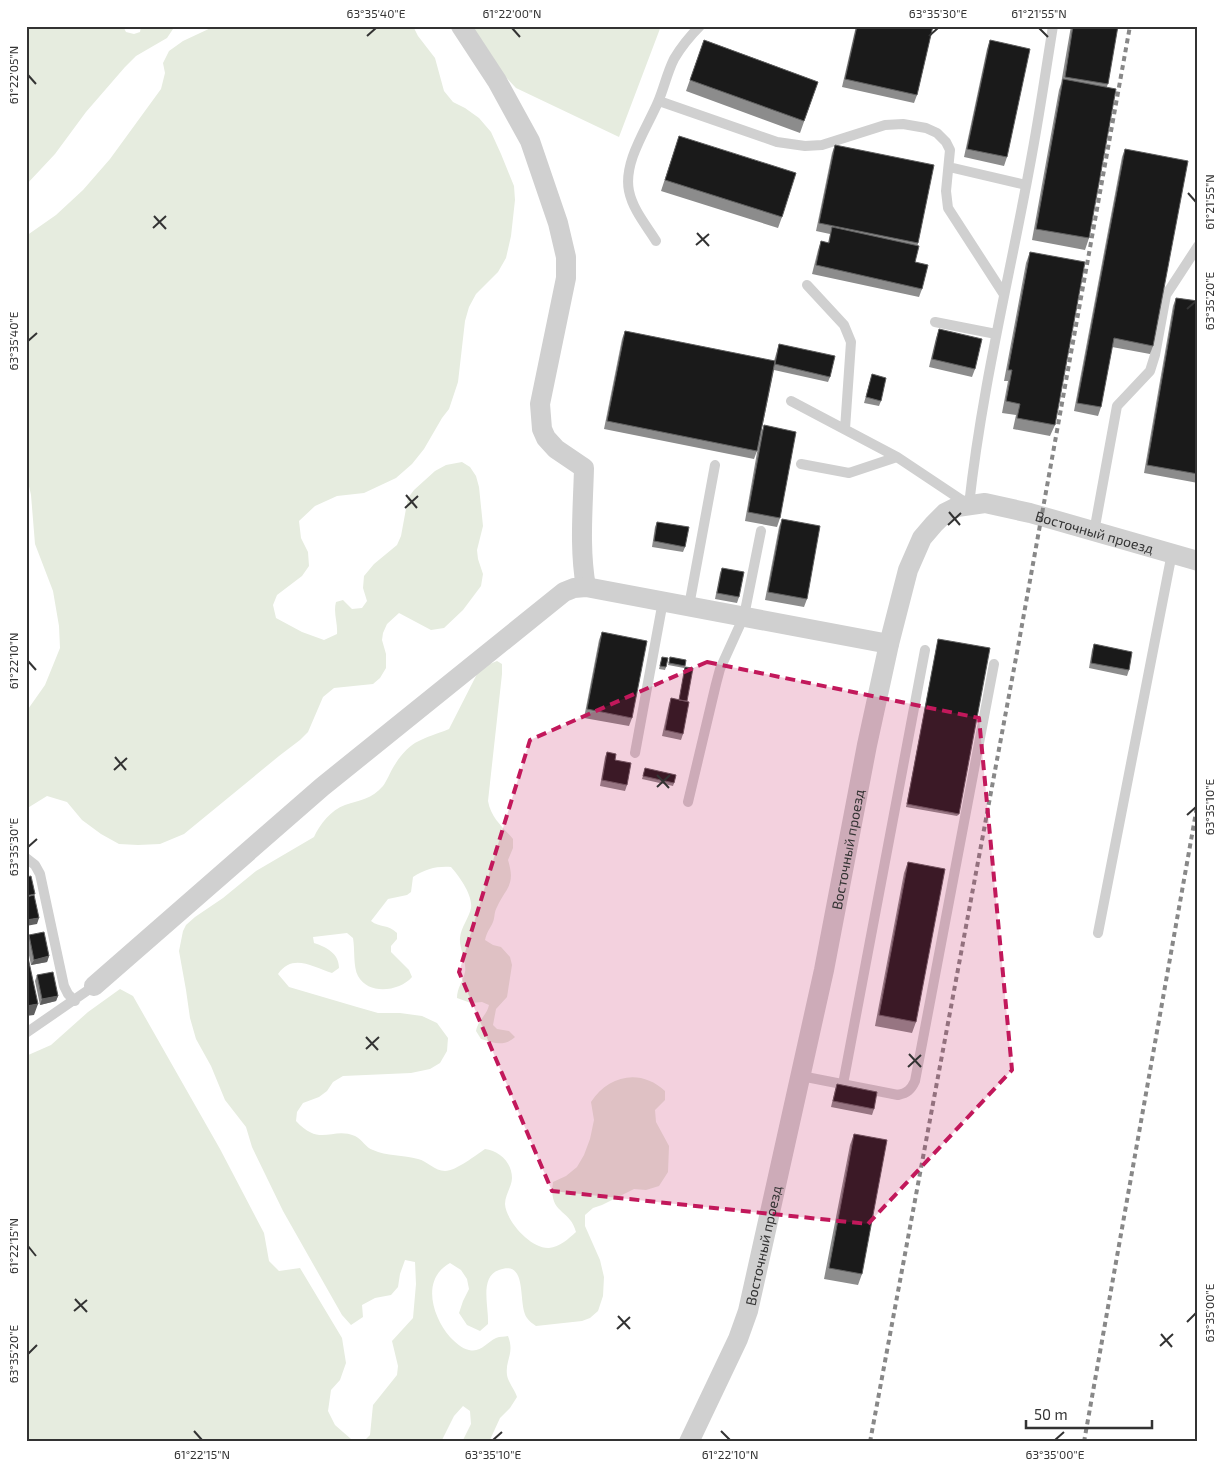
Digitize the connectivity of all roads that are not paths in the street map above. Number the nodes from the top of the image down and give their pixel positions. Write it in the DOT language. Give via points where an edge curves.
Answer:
graph roads {
  1 [pos="461,26"];
  2 [pos="700,26"];
  3 [pos="1053,26"];
  4 [pos="659,101"];
  5 [pos="949,167"];
  6 [pos="1026,185"];
  7 [pos="656,241"];
  8 [pos="1198,246"];
  9 [pos="807,285"];
  10 [pos="1003,294"];
  11 [pos="935,322"];
  12 [pos="996,334"];
  13 [pos="791,401"];
  14 [pos="844,429"];
  15 [pos="897,457"];
  16 [pos="801,464"];
  17 [pos="715,465"];
  18 [pos="970,505"];
  19 [pos="761,530"];
  20 [pos="1094,532"];
  21 [pos="1172,553"];
  22 [pos="1198,561"];
  23 [pos="586,587"];
  24 [pos="663,601"];
  25 [pos="689,606"];
  26 [pos="744,616"];
  27 [pos="889,644"];
  28 [pos="925,650"];
  29 [pos="994,664"];
  30 [pos="635,753"];
  31 [pos="688,802"];
  32 [pos="26,858"];
  33 [pos="1098,933"];
  34 [pos="94,986"];
  35 [pos="75,1001"];
  36 [pos="26,1033"];
  37 [pos="801,1076"];
  38 [pos="843,1084"];
  39 [pos="688,1442"];
  1 -- 23 [label="street" via="497,81 530,141 566,257 566,278 540,404 546,438 584,468 582,566"];
  2 -- 4 [label="lane" via="674,60"];
  3 -- 6 [label="lane"];
  4 -- 5 [label="lane" via="777,142 806,146 885,125 926,128 946,142 950,150"];
  4 -- 7 [label="lane" via="636,148 628,181 633,205"];
  5 -- 6 [label="lane"];
  5 -- 10 [label="lane" via="948,208"];
  6 -- 10 [label="lane"];
  8 -- 20 [label="lane" via="1166,295 1150,371 1117,406"];
  9 -- 14 [label="lane" via="844,325 851,342"];
  10 -- 12 [label="lane"];
  11 -- 12 [label="lane"];
  12 -- 18 [label="lane" via="975,455"];
  13 -- 14 [label="lane"];
  14 -- 15 [label="lane"];
  15 -- 16 [label="lane" via="849,472"];
  15 -- 18 [label="lane"];
  17 -- 25 [label="lane"];
  18 -- 20 [label="street, Восточный проезд" via="985,503 1007,507"];
  18 -- 27 [label="street, Восточный проезд" via="957,507 945,514 919,544 908,570"];
  19 -- 26 [label="lane"];
  20 -- 21 [label="street, Восточный проезд"];
  21 -- 22 [label="street, Восточный проезд"];
  21 -- 33 [label="lane"];
  23 -- 24 [label="street"];
  23 -- 34 [label="street" via="564,592 530,618 322,787"];
  24 -- 25 [label="street"];
  24 -- 30 [label="lane"];
  25 -- 26 [label="street"];
  26 -- 27 [label="street"];
  26 -- 31 [label="lane" via="720,669"];
  27 -- 37 [label="street, Восточный проезд"];
  28 -- 38 [label="lane"];
  29 -- 38 [label="lane" via="915,1082 912,1088 898,1095"];
  32 -- 35 [label="lane" via="40,874 64,986"];
  34 -- 35 [label="lane"];
  35 -- 36 [label="lane"];
  37 -- 38 [label="lane"];
  37 -- 39 [label="street, Восточный проезд" via="748,1311 738,1339"];
}
